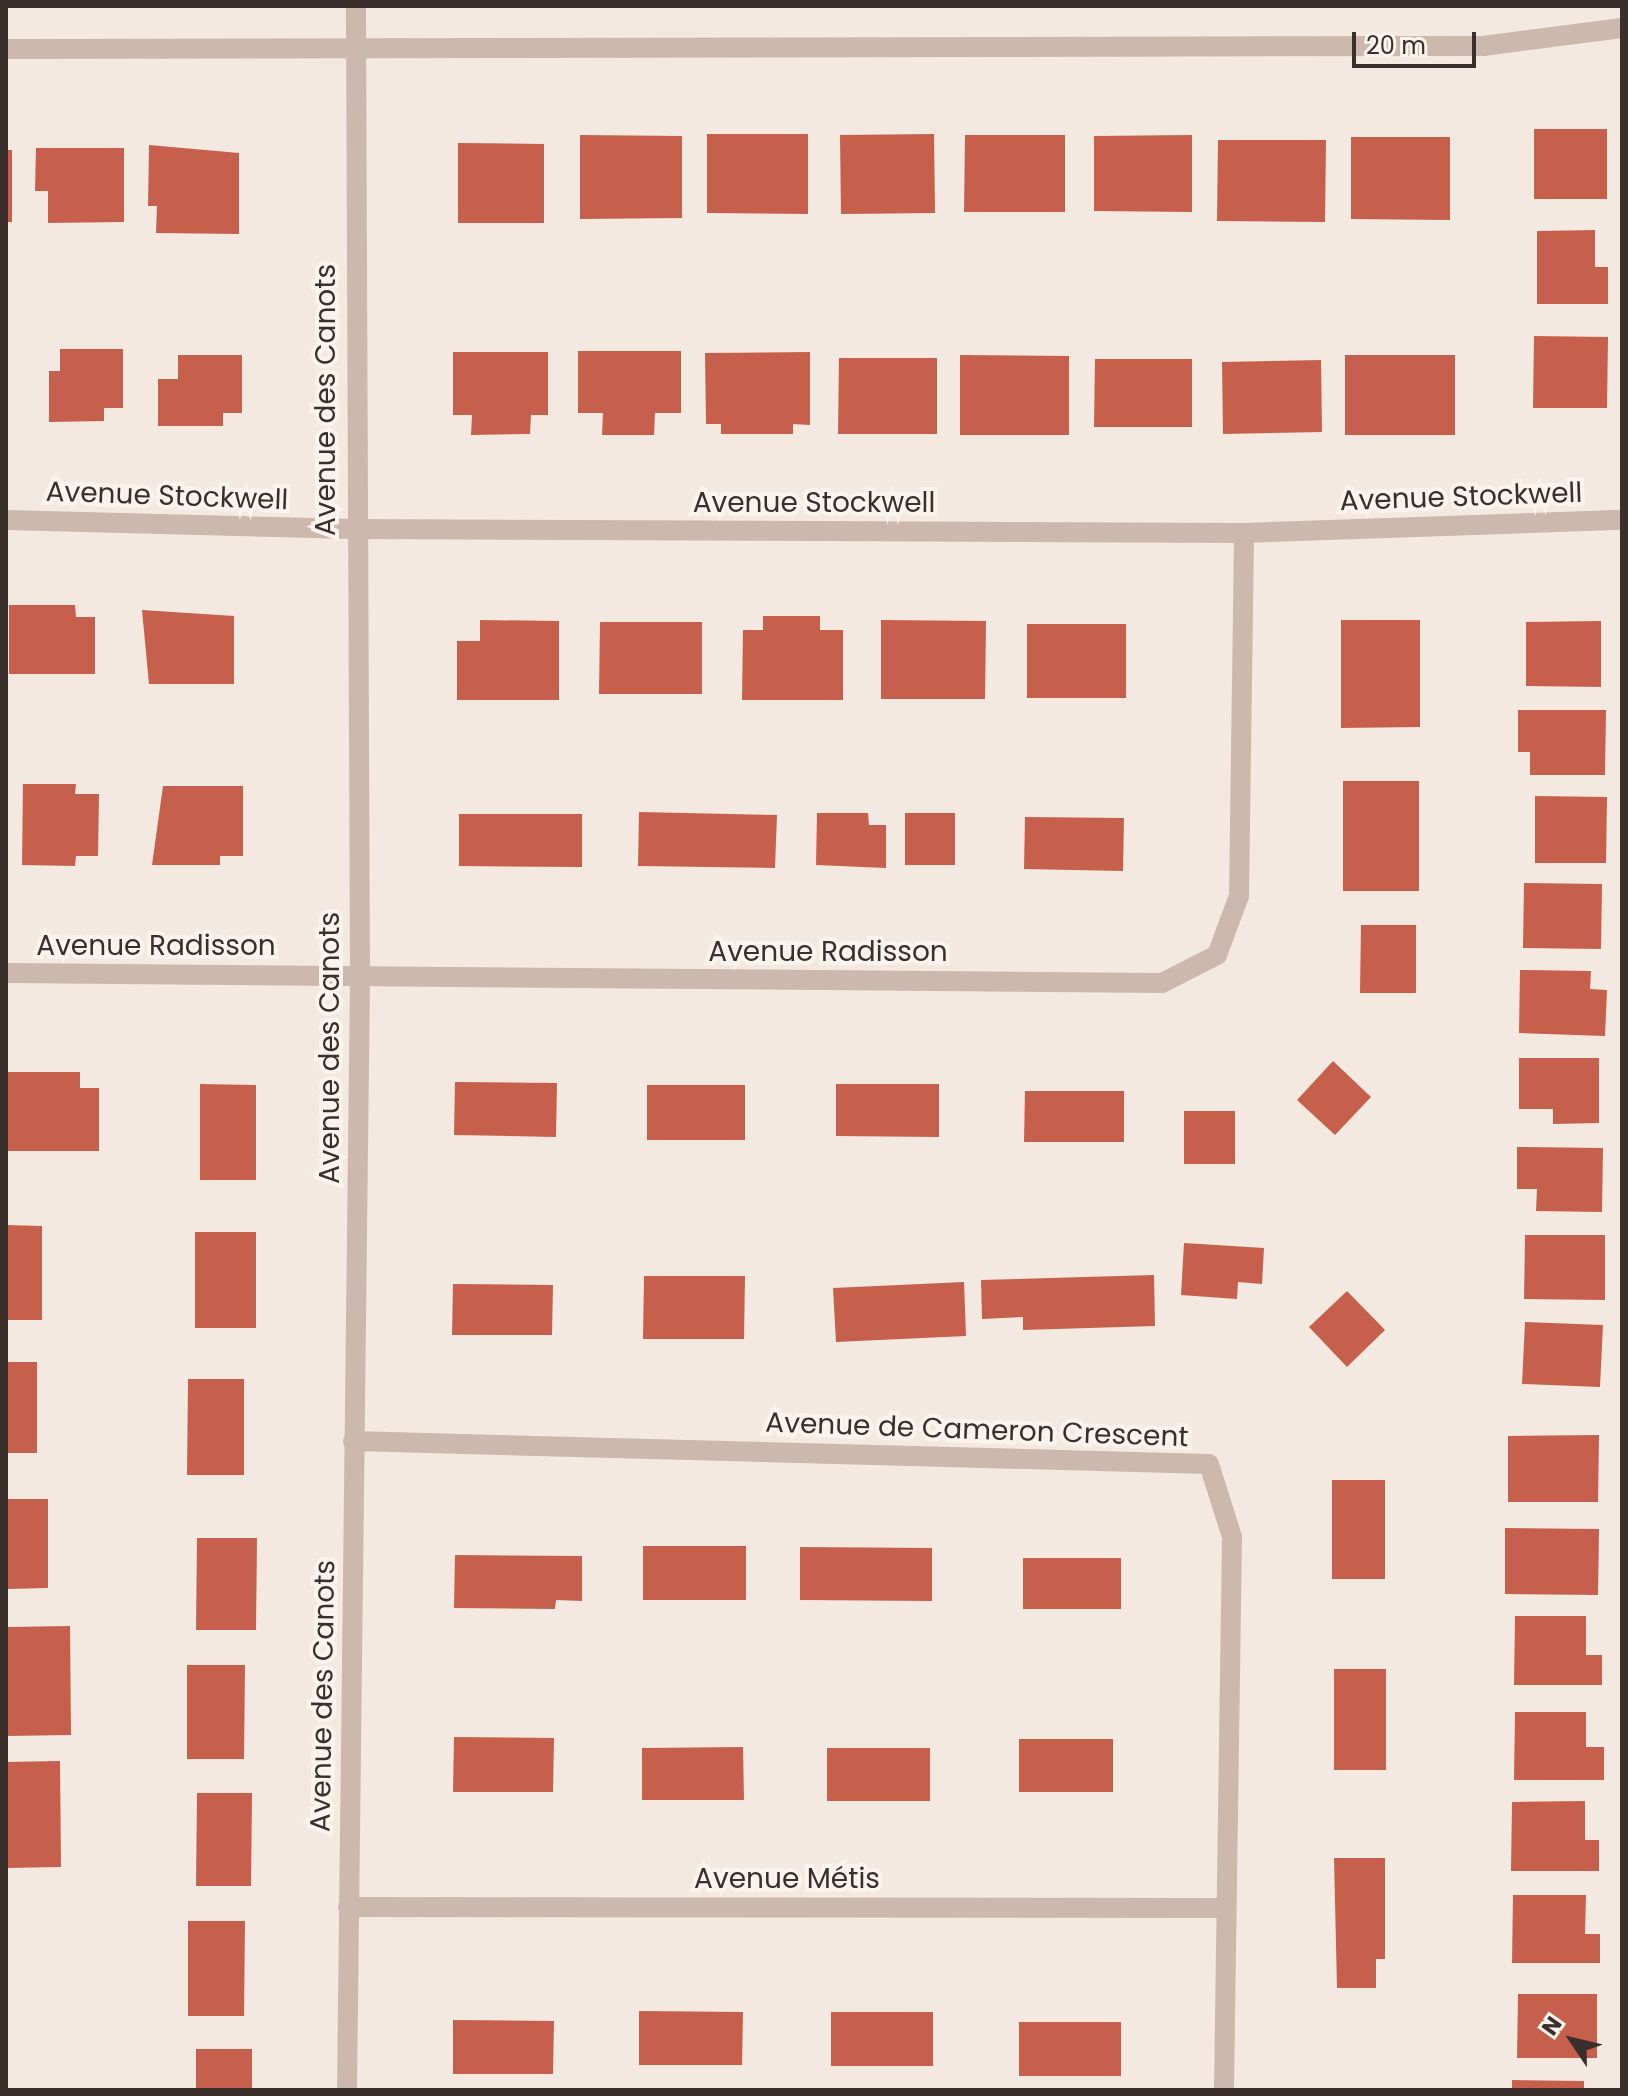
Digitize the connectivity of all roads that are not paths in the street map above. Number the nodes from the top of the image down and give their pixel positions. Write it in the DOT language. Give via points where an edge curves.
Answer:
graph roads {
  1 [pos="356,6"];
  2 [pos="1622,28"];
  3 [pos="6,49"];
  4 [pos="356,50"];
  5 [pos="6,520"];
  6 [pos="1622,520"];
  7 [pos="353,529"];
  8 [pos="1244,533"];
  9 [pos="6,973"];
  10 [pos="360,976"];
  11 [pos="353,1441"];
  12 [pos="348,1907"];
  13 [pos="1225,1908"];
  14 [pos="347,2090"];
  15 [pos="1224,2090"];
  1 -- 4 [label="street, Avenue des Canots"];
  2 -- 4 [label="street" via="1483,46"];
  3 -- 4 [label="street"];
  4 -- 7 [label="street, Avenue des Canots"];
  5 -- 7 [label="street, Avenue Stockwell"];
  6 -- 8 [label="street, Avenue Stockwell"];
  7 -- 8 [label="street, Avenue Stockwell"];
  7 -- 10 [label="street, Avenue des Canots"];
  8 -- 10 [label="street, Avenue Radisson" via="1239,896 1217,955 1176,976 1162,983"];
  9 -- 10 [label="street, Avenue Radisson"];
  10 -- 11 [label="street, Avenue des Canots"];
  11 -- 12 [label="street, Avenue des Canots"];
  11 -- 13 [label="street, Avenue de Cameron Crescent" via="1209,1464 1232,1537"];
  12 -- 13 [label="street, Avenue Métis"];
  12 -- 14 [label="street, Avenue des Canots"];
  13 -- 15 [label="street, Avenue de Cameron Crescent"];
}
